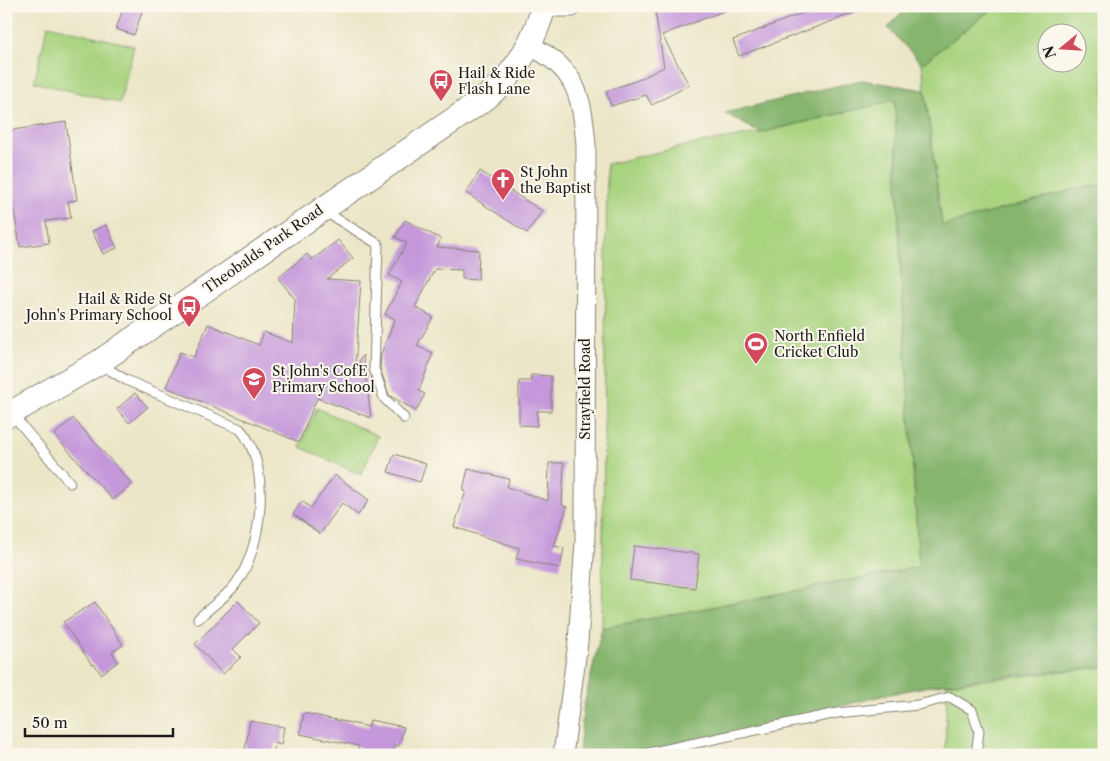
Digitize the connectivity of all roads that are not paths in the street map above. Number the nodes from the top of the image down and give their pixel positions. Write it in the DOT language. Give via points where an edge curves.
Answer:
graph roads {
  1 [pos="538,8"];
  2 [pos="573,12"];
  3 [pos="530,46"];
  4 [pos="321,209"];
  5 [pos="98,363"];
  6 [pos="9,415"];
  7 [pos="404,418"];
  8 [pos="70,483"];
  9 [pos="198,619"];
  10 [pos="563,755"];
  11 [pos="639,755"];
  12 [pos="976,755"];
  1 -- 2 [label="lane"];
  1 -- 3 [label="street, Theobalds Park Road"];
  3 -- 4 [label="street, Theobalds Park Road" via="513,72 487,97"];
  3 -- 10 [label="street, Strayfield Road" via="564,67 572,80 584,111 586,145 585,542 578,642"];
  4 -- 5 [label="street, Theobalds Park Road"];
  4 -- 7 [label="lane" via="378,244 374,369 384,398"];
  5 -- 6 [label="street, Theobalds Park Road"];
  5 -- 9 [label="lane" via="126,380 240,429 254,450 260,488 259,517 247,562 235,585"];
  6 -- 8 [label="lane"];
  11 -- 12 [label="lane" via="837,713 918,705 950,698 972,710 979,731"];
}
